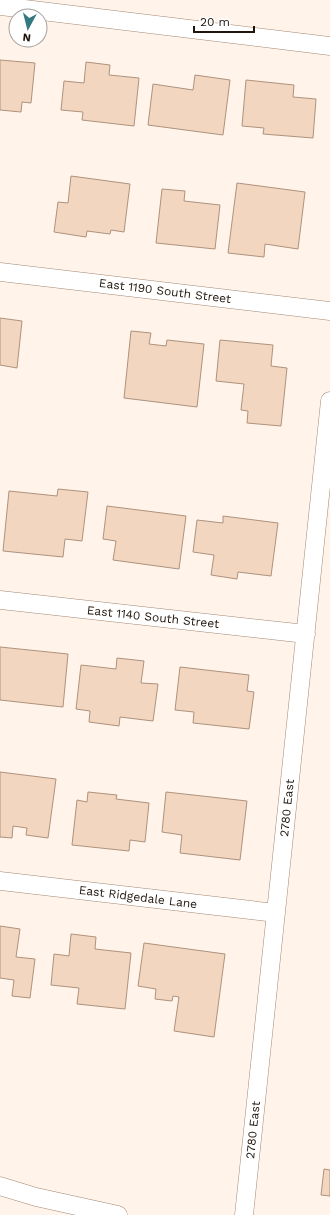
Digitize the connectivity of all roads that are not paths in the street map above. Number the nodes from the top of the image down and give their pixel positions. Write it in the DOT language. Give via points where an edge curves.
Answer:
graph roads {
  1 [pos="0,6"];
  2 [pos="330,46"];
  3 [pos="0,272"];
  4 [pos="330,311"];
  5 [pos="330,401"];
  6 [pos="0,600"];
  7 [pos="306,634"];
  8 [pos="0,881"];
  9 [pos="276,913"];
  10 [pos="0,1186"];
  11 [pos="118,1215"];
  12 [pos="244,1215"];
  1 -- 2 [label="street"];
  3 -- 4 [label="street, East 1190 South Street"];
  5 -- 7 [label="street, 2780 East"];
  6 -- 7 [label="street, East 1140 South Street"];
  7 -- 9 [label="street, 2780 East"];
  8 -- 9 [label="street, East Ridgedale Lane"];
  9 -- 12 [label="street, 2780 East"];
  10 -- 11 [label="street" via="36,1197"];
}
